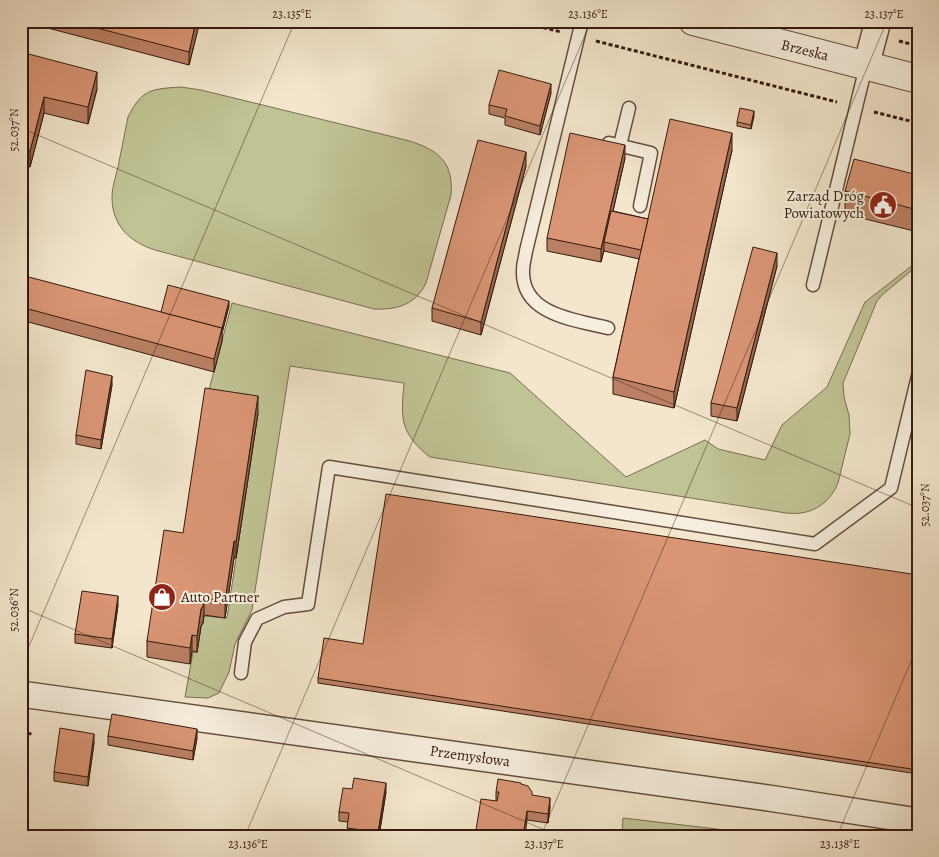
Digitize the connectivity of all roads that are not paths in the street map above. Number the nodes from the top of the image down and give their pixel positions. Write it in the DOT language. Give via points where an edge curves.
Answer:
graph roads {
  1 [pos="582,21"];
  2 [pos="693,21"];
  3 [pos="878,21"];
  4 [pos="866,66"];
  5 [pos="918,79"];
  6 [pos="629,108"];
  7 [pos="601,141"];
  8 [pos="620,145"];
  9 [pos="640,206"];
  10 [pos="813,285"];
  11 [pos="608,328"];
  12 [pos="918,376"];
  13 [pos="241,674"];
  14 [pos="21,694"];
  15 [pos="918,821"];
  1 -- 11 [label="lane" via="560,132 523,271 525,286 533,300 546,311"];
  2 -- 4 [label="street, Brzeska"];
  3 -- 4 [label="street"];
  4 -- 5 [label="street, Brzeska"];
  4 -- 10 [label="lane"];
  6 -- 8 [label="lane"];
  7 -- 8 [label="lane"];
  8 -- 9 [label="lane" via="652,153"];
  12 -- 13 [label="lane" via="891,488 815,544 329,467 308,604 284,607 257,619 245,642"];
  14 -- 15 [label="street, Przemysłowa"];
}
